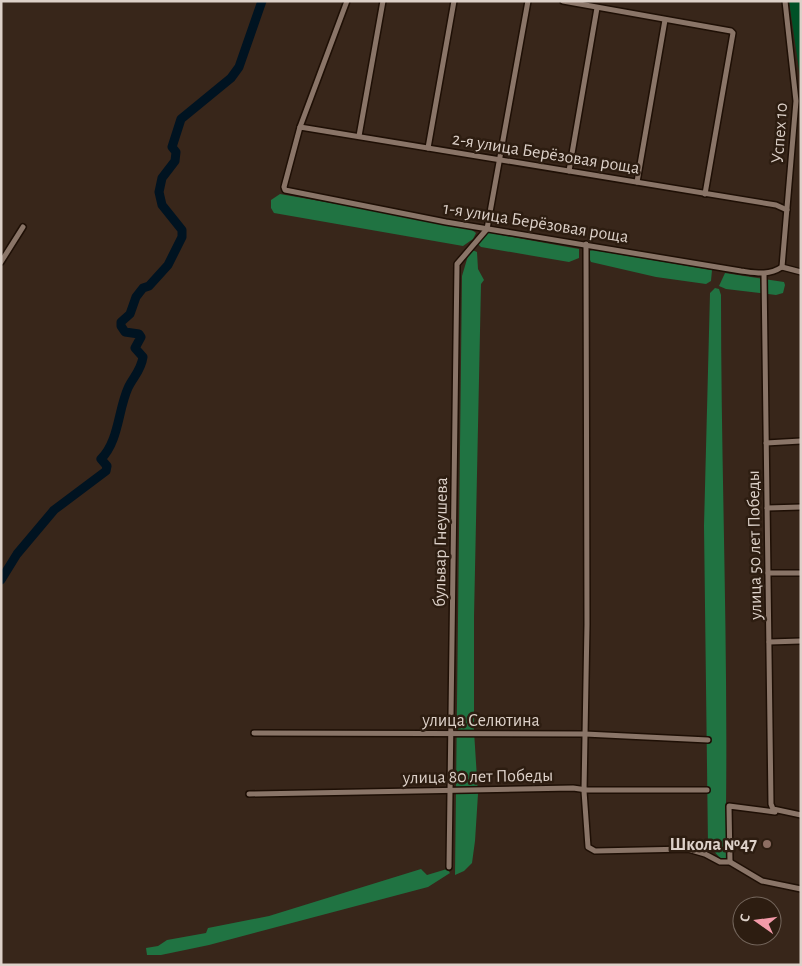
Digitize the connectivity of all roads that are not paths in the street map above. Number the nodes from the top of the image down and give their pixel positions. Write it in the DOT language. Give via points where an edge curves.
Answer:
graph roads {
  1 [pos="347,1"];
  2 [pos="383,1"];
  3 [pos="454,1"];
  4 [pos="528,1"];
  5 [pos="563,1"];
  6 [pos="785,1"];
  7 [pos="597,8"];
  8 [pos="665,20"];
  9 [pos="300,127"];
  10 [pos="801,131"];
  11 [pos="794,134"];
  12 [pos="360,136"];
  13 [pos="428,148"];
  14 [pos="499,159"];
  15 [pos="569,171"];
  16 [pos="637,182"];
  17 [pos="706,194"];
  18 [pos="787,210"];
  19 [pos="22,227"];
  20 [pos="486,229"];
  21 [pos="586,244"];
  22 [pos="1,262"];
  23 [pos="782,267"];
  24 [pos="801,272"];
  25 [pos="764,274"];
  26 [pos="801,441"];
  27 [pos="766,443"];
  28 [pos="801,507"];
  29 [pos="766,508"];
  30 [pos="768,573"];
  31 [pos="801,573"];
  32 [pos="801,641"];
  33 [pos="769,642"];
  34 [pos="254,733"];
  35 [pos="451,734"];
  36 [pos="585,734"];
  37 [pos="708,740"];
  38 [pos="584,788"];
  39 [pos="450,790"];
  40 [pos="707,790"];
  41 [pos="249,794"];
  42 [pos="778,812"];
  43 [pos="801,815"];
  44 [pos="730,862"];
  45 [pos="449,866"];
  46 [pos="801,889"];
  1 -- 9 [label="street"];
  2 -- 12 [label="street"];
  3 -- 13 [label="street"];
  4 -- 14 [label="street"];
  5 -- 7 [label="street"];
  6 -- 11 [label="street, Успех 10" via="796,101"];
  7 -- 8 [label="street"];
  7 -- 15 [label="street"];
  8 -- 16 [label="street"];
  8 -- 17 [label="street" via="733,33"];
  9 -- 12 [label="street, 2-я улица Берёзовая роща"];
  9 -- 20 [label="street, 1-я улица Берёзовая роща" via="284,186 286,190"];
  10 -- 11 [label="street"];
  11 -- 18 [label="street, Успех 10"];
  12 -- 13 [label="street, 2-я улица Берёзовая роща"];
  13 -- 14 [label="street, 2-я улица Берёзовая роща"];
  14 -- 15 [label="street, 2-я улица Берёзовая роща"];
  14 -- 20 [label="street"];
  15 -- 16 [label="street, 2-я улица Берёзовая роща"];
  16 -- 17 [label="street, 2-я улица Берёзовая роща"];
  17 -- 18 [label="street, 2-я улица Берёзовая роща" via="776,205"];
  18 -- 23 [label="street, Успех 10" via="780,260"];
  19 -- 22 [label="street"];
  20 -- 21 [label="street, 1-я улица Берёзовая роща"];
  20 -- 35 [label="street, бульвар Гнеушева" via="457,264"];
  21 -- 25 [label="street, 1-я улица Берёзовая роща"];
  21 -- 36 [label="street"];
  23 -- 24 [label="street"];
  23 -- 25 [label="street"];
  25 -- 27 [label="street, улица 50 лет Победы"];
  26 -- 27 [label="street"];
  27 -- 29 [label="street, улица 50 лет Победы"];
  28 -- 29 [label="street"];
  29 -- 30 [label="street, улица 50 лет Победы"];
  30 -- 31 [label="street"];
  30 -- 33 [label="street, улица 50 лет Победы"];
  32 -- 33 [label="street"];
  33 -- 42 [label="street, улица 50 лет Победы" via="772,804"];
  34 -- 35 [label="street, улица Селютина"];
  35 -- 36 [label="street, улица Селютина"];
  35 -- 39 [label="street, бульвар Гнеушева"];
  36 -- 37 [label="street, улица Селютина"];
  36 -- 38 [label="street"];
  38 -- 39 [label="street, улица 80 лет Победы"];
  38 -- 40 [label="street, улица 80 лет Победы"];
  38 -- 44 [label="street" via="586,840 591,849 688,849 720,862"];
  39 -- 41 [label="street, улица 80 лет Победы"];
  39 -- 45 [label="street, бульвар Гнеушева"];
  42 -- 43 [label="street"];
  42 -- 44 [label="street" via="729,806"];
  44 -- 46 [label="street" via="762,881"];
}
